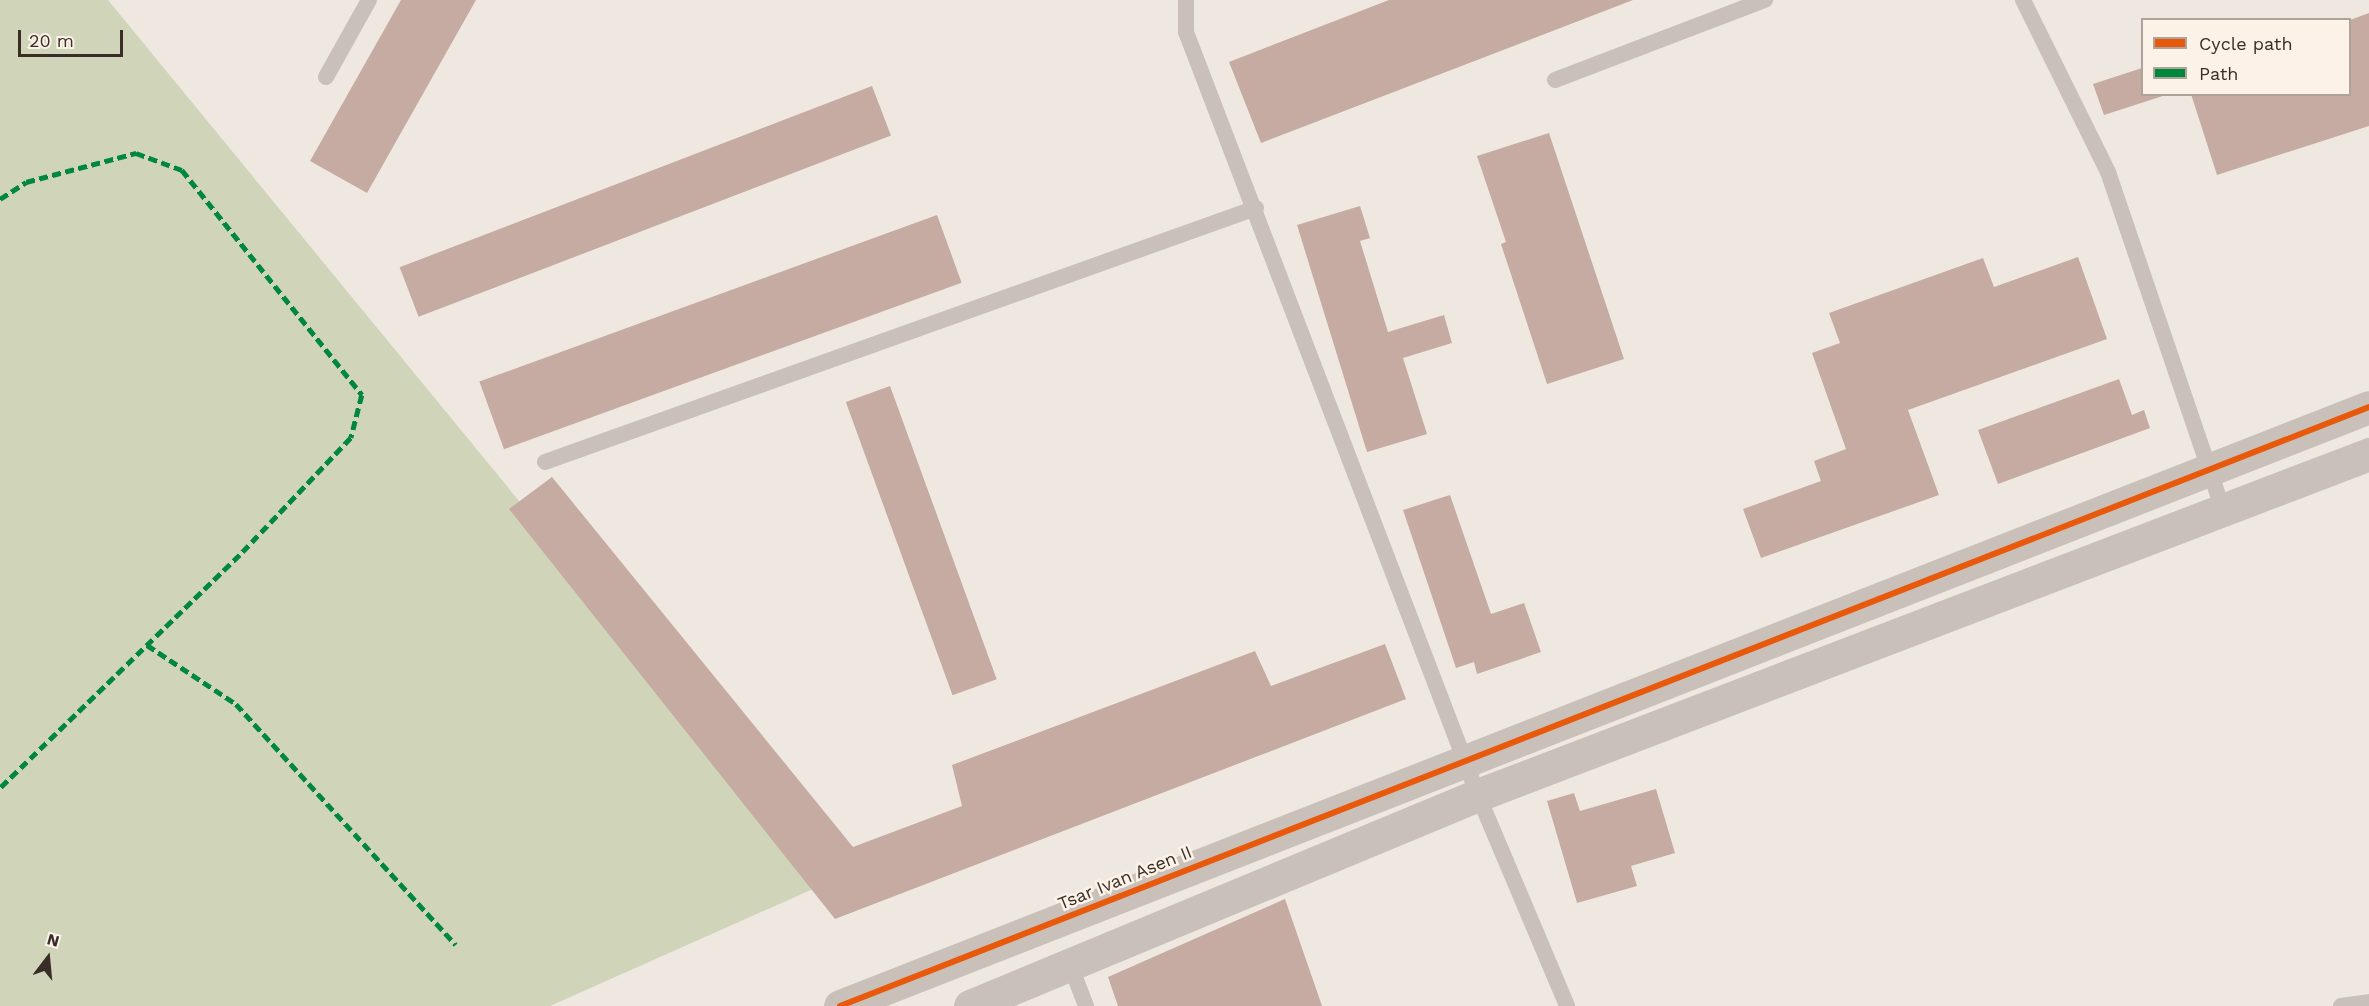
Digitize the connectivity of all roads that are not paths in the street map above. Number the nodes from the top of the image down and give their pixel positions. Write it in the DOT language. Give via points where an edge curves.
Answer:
graph roads {
  1 [pos="369,0"];
  2 [pos="1186,0"];
  3 [pos="1765,0"];
  4 [pos="2023,0"];
  5 [pos="326,77"];
  6 [pos="1555,80"];
  7 [pos="1256,208"];
  8 [pos="2369,407"];
  9 [pos="2369,454"];
  10 [pos="545,462"];
  11 [pos="2210,469"];
  12 [pos="2223,510"];
  13 [pos="1465,759"];
  14 [pos="1478,795"];
  15 [pos="1070,964"];
  16 [pos="2369,1002"];
  17 [pos="840,1006"];
  18 [pos="970,1006"];
  19 [pos="1086,1006"];
  20 [pos="1567,1006"];
  21 [pos="2341,1006"];
  1 -- 5 [label="lane"];
  2 -- 7 [label="lane" via="1186,32"];
  3 -- 6 [label="lane"];
  4 -- 11 [label="lane" via="2108,172"];
  7 -- 10 [label="lane"];
  7 -- 13 [label="lane"];
  8 -- 11 [label="street, Tsar Ivan Asen II"];
  9 -- 12 [label="street"];
  11 -- 12 [label="lane"];
  11 -- 13 [label="street, Tsar Ivan Asen II"];
  12 -- 14 [label="street"];
  13 -- 14 [label="lane"];
  13 -- 17 [label="street, Tsar Ivan Asen II"];
  14 -- 15 [label="street"];
  14 -- 20 [label="lane"];
  15 -- 18 [label="street"];
  15 -- 19 [label="lane"];
  16 -- 21 [label="lane"];
}
